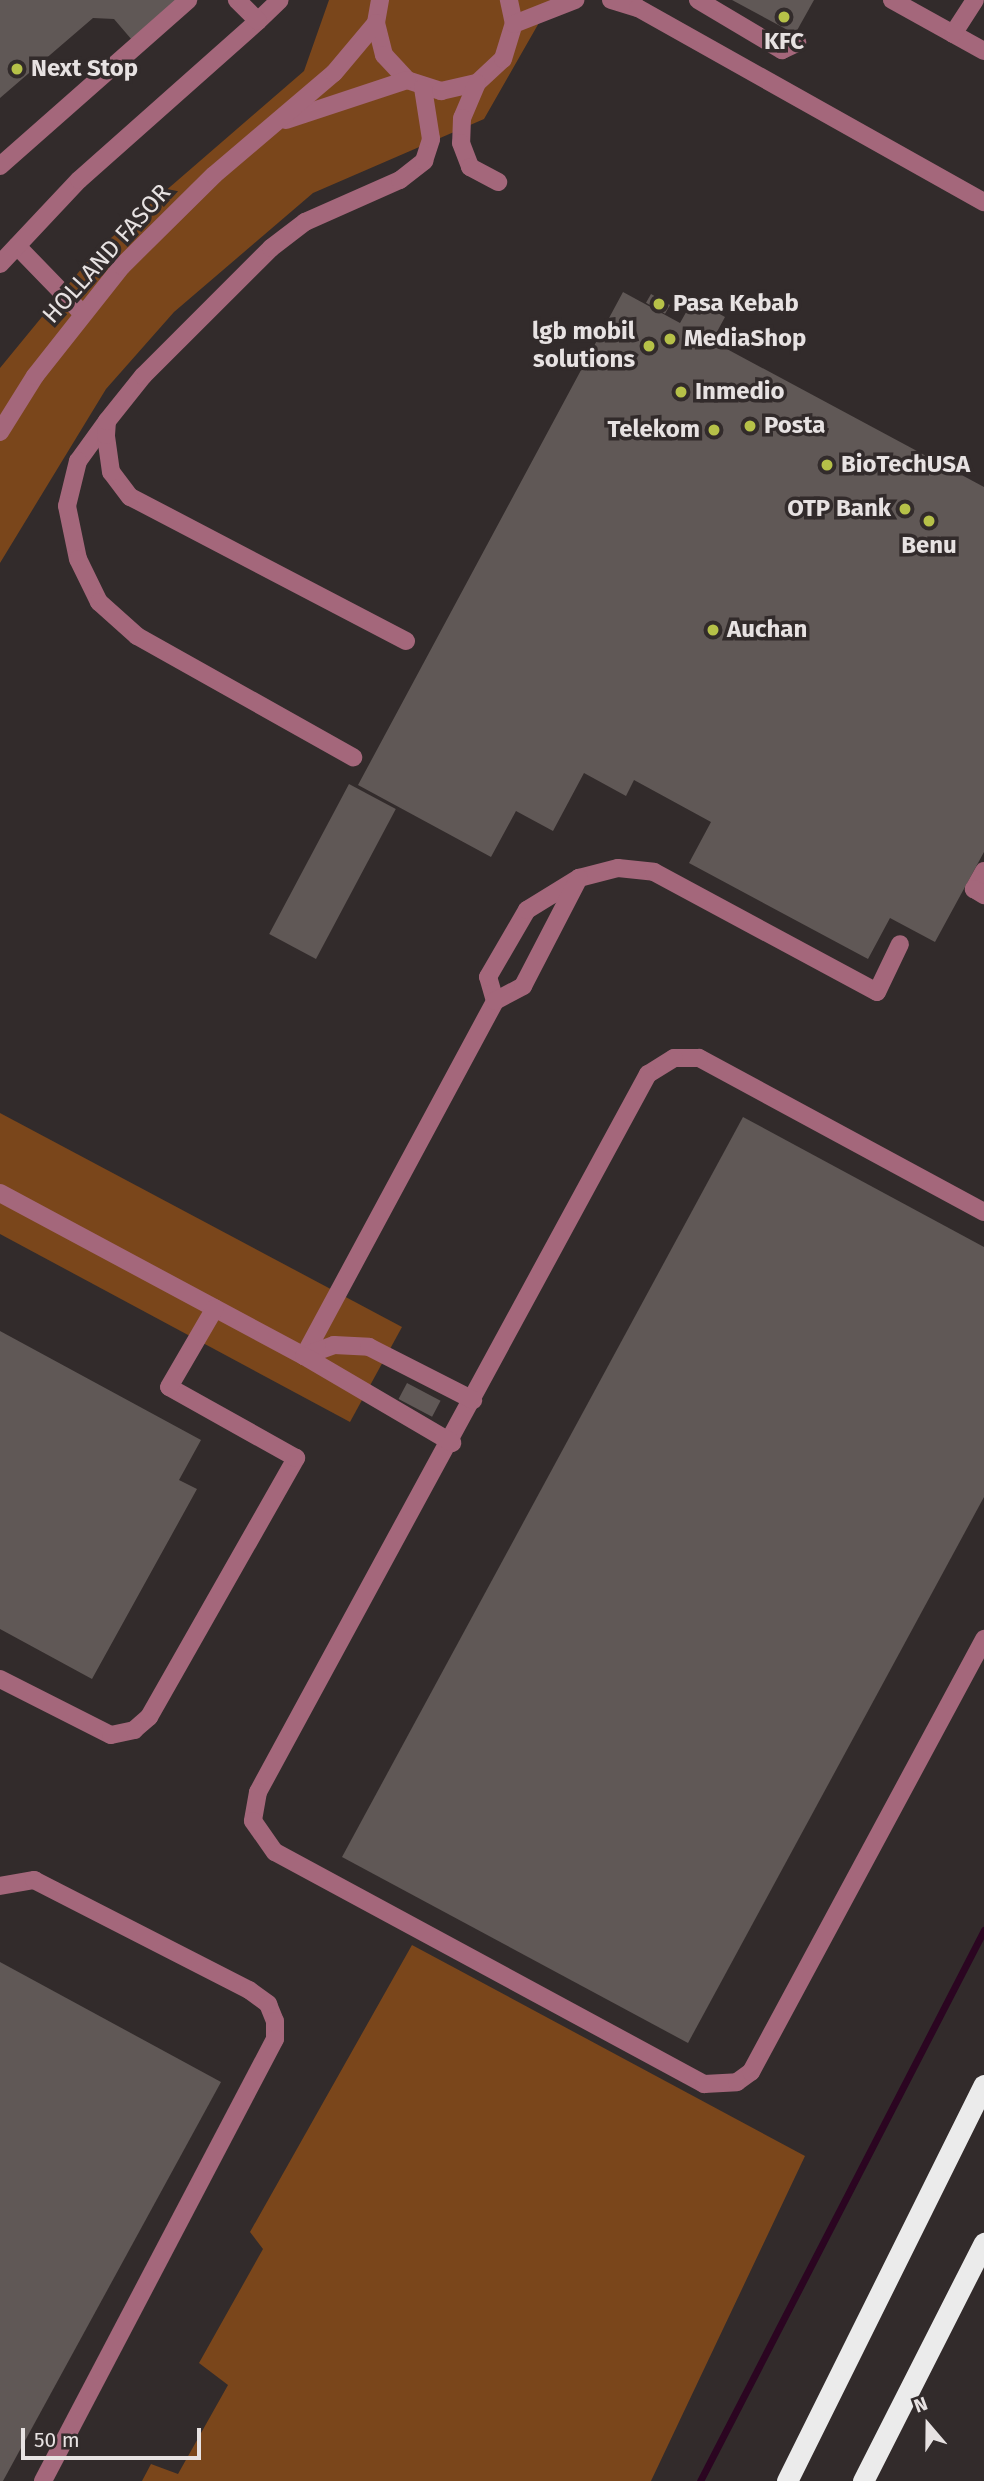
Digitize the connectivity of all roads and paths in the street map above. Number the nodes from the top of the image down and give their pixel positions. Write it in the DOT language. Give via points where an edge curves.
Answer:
graph roads {
  1 [pos="188,0"];
  2 [pos="237,0"];
  3 [pos="281,0"];
  4 [pos="380,0"];
  5 [pos="509,0"];
  6 [pos="575,0"];
  7 [pos="611,0"];
  8 [pos="698,0"];
  9 [pos="892,0"];
  10 [pos="969,2"];
  11 [pos="636,4"];
  12 [pos="258,21"];
  13 [pos="376,23"];
  14 [pos="514,24"];
  15 [pos="953,34"];
  16 [pos="797,43"];
  17 [pos="984,51"];
  18 [pos="477,83"];
  19 [pos="415,84"];
  20 [pos="270,127"];
  21 [pos="0,166"];
  22 [pos="498,182"];
  23 [pos="984,202"];
  24 [pos="17,246"];
  25 [pos="0,264"];
  26 [pos="82,313"];
  27 [pos="107,421"];
  28 [pos="0,432"];
  29 [pos="406,640"];
  30 [pos="353,757"];
  31 [pos="984,871"];
  32 [pos="579,878"];
  33 [pos="984,895"];
  34 [pos="900,944"];
  35 [pos="495,1001"];
  36 [pos="0,1193"];
  37 [pos="984,1212"];
  38 [pos="215,1308"];
  39 [pos="304,1356"];
  40 [pos="473,1400"];
  41 [pos="452,1443"];
  42 [pos="984,1639"];
  43 [pos="0,1679"];
  44 [pos="0,1886"];
  45 [pos="984,2085"];
  46 [pos="984,2243"];
  47 [pos="43,2481"];
  48 [pos="787,2481"];
  49 [pos="863,2481"];
  1 -- 21 [label="street"];
  2 -- 12 [label="street"];
  3 -- 12 [label="street"];
  4 -- 13 [label="street"];
  5 -- 14 [label="street"];
  6 -- 14 [label="street"];
  7 -- 11 [label="street"];
  8 -- 16 [label="street" via="782,50"];
  9 -- 15 [label="street"];
  10 -- 15 [label="street"];
  11 -- 23 [label="street"];
  12 -- 24 [label="street" via="206,61"];
  13 -- 19 [label="street" via="384,55"];
  13 -- 20 [label="street, HOLLAND FASOR" via="334,73"];
  14 -- 18 [label="street" via="503,59"];
  15 -- 17 [label="street"];
  18 -- 19 [label="street, HOLLAND FASOR" via="441,91"];
  18 -- 22 [label="street" via="462,118 461,143 470,167"];
  19 -- 20 [label="street, HOLLAND FASOR"];
  19 -- 27 [label="street" via="432,139 418,168 339,203 271,248 184,330"];
  20 -- 26 [label="street, HOLLAND FASOR" via="161,225"];
  24 -- 25 [label="street"];
  24 -- 26 [label="street"];
  26 -- 28 [label="street, HOLLAND FASOR"];
  27 -- 29 [label="street" via="111,472 130,497"];
  27 -- 30 [label="street" via="78,461 67,506 78,559 99,602 137,636"];
  31 -- 33 [label="street" via="974,889"];
  32 -- 34 [label="street" via="618,868 654,872 877,992"];
  32 -- 35 [label="street" via="523,986"];
  32 -- 35 [label="street" via="544,897 514,925 488,977"];
  35 -- 39 [label="street"];
  36 -- 38 [label="street"];
  37 -- 40 [label="street" via="699,1058 674,1058 648,1073"];
  38 -- 39 [label="street"];
  38 -- 43 [label="street" via="169,1387 296,1458 149,1717 134,1730 111,1735"];
  39 -- 40 [label="street" via="334,1345 369,1347"];
  39 -- 41 [label="street"];
  40 -- 41 [label="street"];
  41 -- 42 [label="street" via="258,1792 257,1832 275,1852 705,2084 737,2082 751,2072"];
  44 -- 47 [label="street" via="34,1880 249,1990 268,2004 275,2021 275,2039"];
  45 -- 48 [label="highway"];
  46 -- 49 [label="highway"];
}
